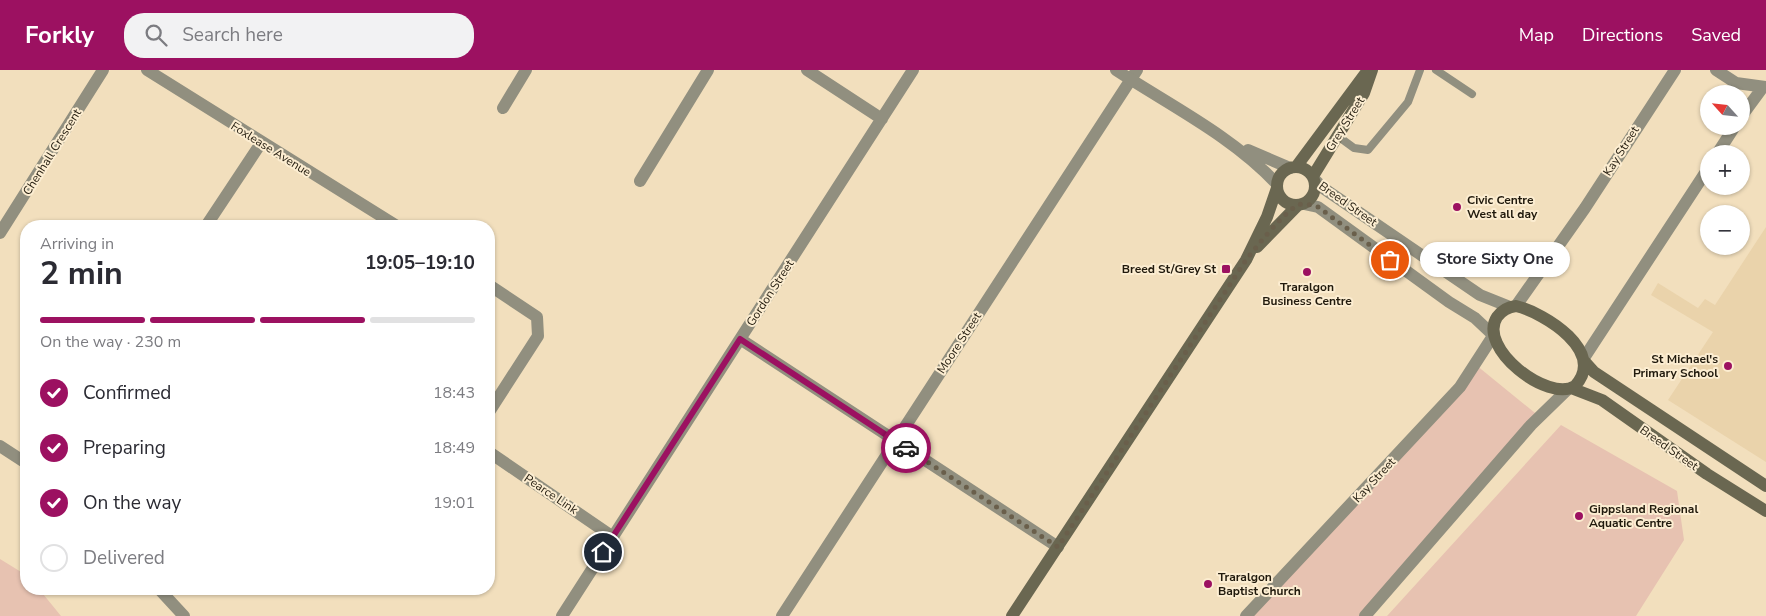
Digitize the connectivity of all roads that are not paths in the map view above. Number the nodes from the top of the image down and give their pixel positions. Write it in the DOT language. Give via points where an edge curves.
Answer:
graph roads {
  1 [pos="103,70"];
  2 [pos="147,70"];
  3 [pos="526,70"];
  4 [pos="708,70"];
  5 [pos="807,70"];
  6 [pos="913,70"];
  7 [pos="1116,70"];
  8 [pos="1370,70"];
  9 [pos="1420,70"];
  10 [pos="1436,70"];
  11 [pos="1675,70"];
  12 [pos="1716,70"];
  13 [pos="1134,75"];
  14 [pos="1765,87"];
  15 [pos="1472,94"];
  16 [pos="1750,106"];
  17 [pos="503,108"];
  18 [pos="882,119"];
  19 [pos="1338,137"];
  20 [pos="261,143"];
  21 [pos="1234,145"];
  22 [pos="1293,167"];
  23 [pos="1314,178"];
  24 [pos="640,181"];
  25 [pos="1700,181"];
  26 [pos="1277,186"];
  27 [pos="1301,205"];
  28 [pos="210,220"];
  29 [pos="387,220"];
  30 [pos="0,233"];
  31 [pos="1246,260"];
  32 [pos="495,289"];
  33 [pos="1513,306"];
  34 [pos="1493,335"];
  35 [pos="740,339"];
  36 [pos="1584,360"];
  37 [pos="1569,389"];
  38 [pos="495,403"];
  39 [pos="895,442"];
  40 [pos="0,446"];
  41 [pos="495,456"];
  42 [pos="20,458"];
  43 [pos="1766,486"];
  44 [pos="1766,511"];
  45 [pos="613,537"];
  46 [pos="1058,547"];
  47 [pos="165,595"];
  48 [pos="184,616"];
  49 [pos="562,616"];
  50 [pos="782,616"];
  51 [pos="1012,616"];
  52 [pos="1246,616"];
  53 [pos="1365,616"];
  1 -- 30 [label="street, Chenhall Crescent"];
  2 -- 20 [label="street, Foxlease Avenue"];
  3 -- 17 [label="street"];
  4 -- 24 [label="street"];
  5 -- 18 [label="street"];
  6 -- 18 [label="street, Gordon Street"];
  7 -- 13 [label="street"];
  8 -- 19 [label="main road, Grey Street" via="1364,94"];
  8 -- 22 [label="main road, Grey Street"];
  9 -- 19 [label="lane" via="1408,102 1368,150 1354,148"];
  10 -- 15 [label="lane"];
  11 -- 33 [label="street, Kay Street" via="1585,208"];
  12 -- 14 [label="street" via="1736,83"];
  13 -- 21 [label="street"];
  13 -- 39 [label="street, Moore Street"];
  14 -- 16 [label="street"];
  18 -- 35 [label="street, Gordon Street"];
  19 -- 23 [label="main road, Grey Street"];
  20 -- 28 [label="street"];
  20 -- 29 [label="street, Foxlease Avenue"];
  21 -- 22 [label="street"];
  21 -- 26 [label="street" via="1258,164"];
  22 -- 23 [label="main road" via="1309,171"];
  22 -- 26 [label="main road" via="1284,171"];
  23 -- 27 [label="main road" via="1315,189 1311,198"];
  23 -- 33 [label="street, Breed Street" via="1322,188 1480,295"];
  25 -- 36 [label="street"];
  26 -- 27 [label="main road" via="1286,203"];
  26 -- 31 [label="main road" via="1267,217"];
  27 -- 31 [label="main road" via="1276,225"];
  27 -- 34 [label="street, Breed Street" via="1318,207 1476,318"];
  31 -- 46 [label="main road"];
  32 -- 38 [label="street" via="537,317 538,336"];
  33 -- 34 [label="main road" via="1496,319"];
  33 -- 36 [label="main road, Breed Street" via="1536,313 1553,323 1571,339"];
  34 -- 37 [label="main road, Breed Street" via="1503,354 1524,372 1553,390"];
  34 -- 52 [label="street, Kay Street" via="1460,386"];
  35 -- 39 [label="street"];
  35 -- 45 [label="street, Gordon Street"];
  36 -- 37 [label="main road" via="1580,380"];
  36 -- 43 [label="main road, Breed Street" via="1594,372"];
  37 -- 44 [label="main road, Breed Street" via="1602,400"];
  37 -- 53 [label="street" via="1531,425"];
  39 -- 46 [label="street"];
  39 -- 50 [label="street, Moore Street"];
  40 -- 42 [label="street"];
  41 -- 45 [label="street, Pearce Link"];
  45 -- 49 [label="street, Gordon Street"];
  46 -- 51 [label="main road"];
  47 -- 48 [label="street"];
}
